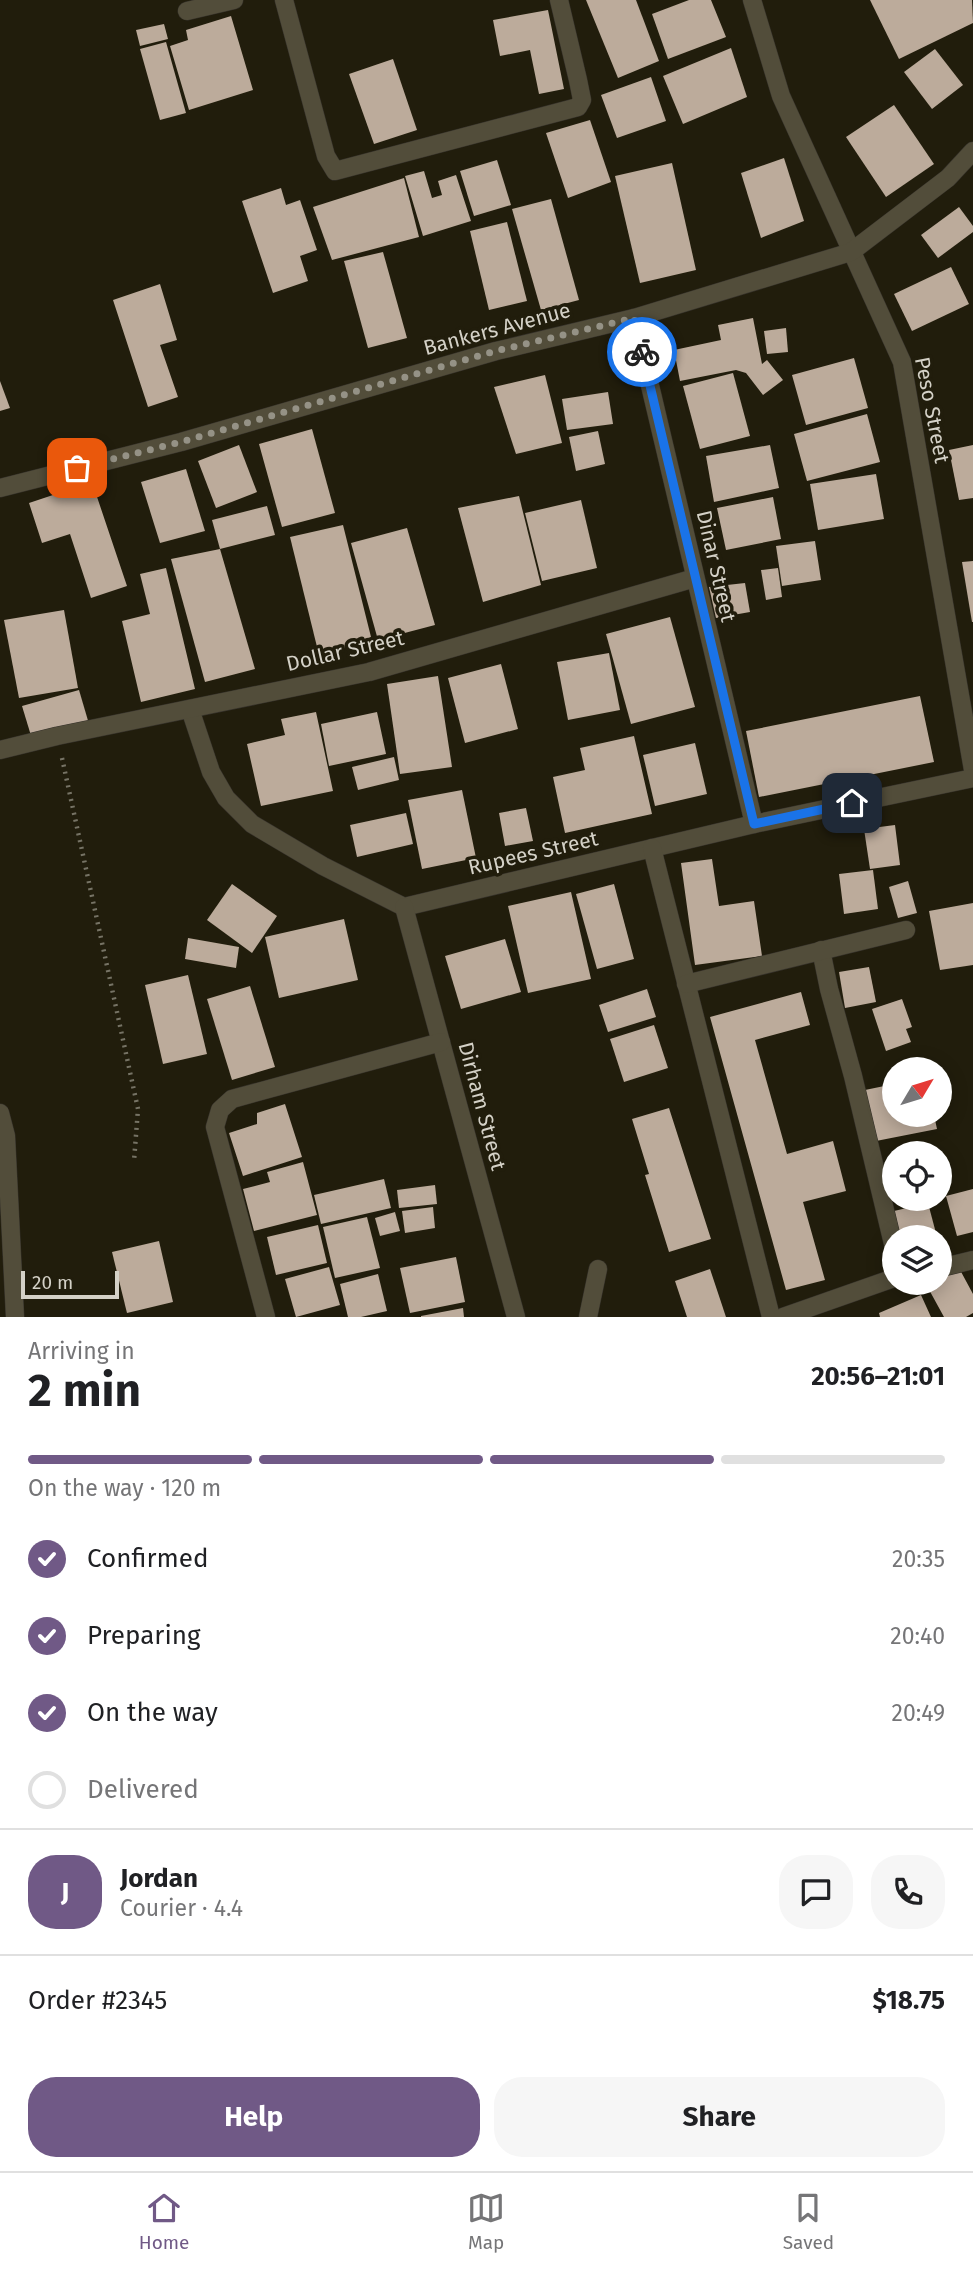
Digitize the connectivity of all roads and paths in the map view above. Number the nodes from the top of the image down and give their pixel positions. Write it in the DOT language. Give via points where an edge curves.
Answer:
graph roads {
  1 [pos="234,0"];
  2 [pos="284,0"];
  3 [pos="559,0"];
  4 [pos="752,0"];
  5 [pos="187,10"];
  6 [pos="973,151"];
  7 [pos="851,252"];
  8 [pos="634,318"];
  9 [pos="0,488"];
  10 [pos="695,578"];
  11 [pos="190,709"];
  12 [pos="57,736"];
  13 [pos="0,750"];
  14 [pos="973,770"];
  15 [pos="973,778"];
  16 [pos="754,824"];
  17 [pos="652,848"];
  18 [pos="404,907"];
  19 [pos="906,930"];
  20 [pos="821,950"];
  21 [pos="687,984"];
  22 [pos="441,1042"];
  23 [pos="0,1113"];
  24 [pos="134,1161"];
  25 [pos="889,1225"];
  26 [pos="973,1261"];
  27 [pos="952,1265"];
  28 [pos="598,1269"];
  29 [pos="882,1282"];
  30 [pos="15,1317"];
  31 [pos="266,1317"];
  32 [pos="516,1317"];
  33 [pos="588,1317"];
  34 [pos="771,1317"];
  35 [pos="783,1317"];
  1 -- 5 [label="street"];
  2 -- 3 [label="street" via="326,156 335,171 581,105"];
  4 -- 7 [label="street, Peso Street" via="781,96"];
  6 -- 7 [label="street, Bankers Avenue" via="948,178"];
  7 -- 8 [label="street, Bankers Avenue"];
  7 -- 14 [label="street, Peso Street" via="902,362"];
  8 -- 9 [label="street, Bankers Avenue" via="496,351 181,442"];
  8 -- 10 [label="street, Dinar Street"];
  10 -- 11 [label="street, Dollar Street" via="369,671"];
  10 -- 16 [label="street, Dinar Street"];
  11 -- 12 [label="street, Dollar Street"];
  11 -- 18 [label="street" via="211,772 226,798 252,824"];
  12 -- 13 [label="street, Dollar Street"];
  12 -- 24 [label="path" via="138,1109"];
  15 -- 16 [label="street, Rupees Street"];
  16 -- 17 [label="street, Rupees Street"];
  17 -- 18 [label="street, Rupees Street"];
  17 -- 21 [label="street"];
  18 -- 22 [label="street, Dirham Street"];
  19 -- 20 [label="street"];
  20 -- 21 [label="street"];
  20 -- 25 [label="street"];
  21 -- 34 [label="street"];
  22 -- 31 [label="street" via="232,1099 220,1110 215,1127"];
  22 -- 32 [label="street, Dirham Street"];
  23 -- 30 [label="street" via="6,1136"];
  26 -- 27 [label="street"];
  28 -- 33 [label="street"];
  29 -- 35 [label="street"];
}
